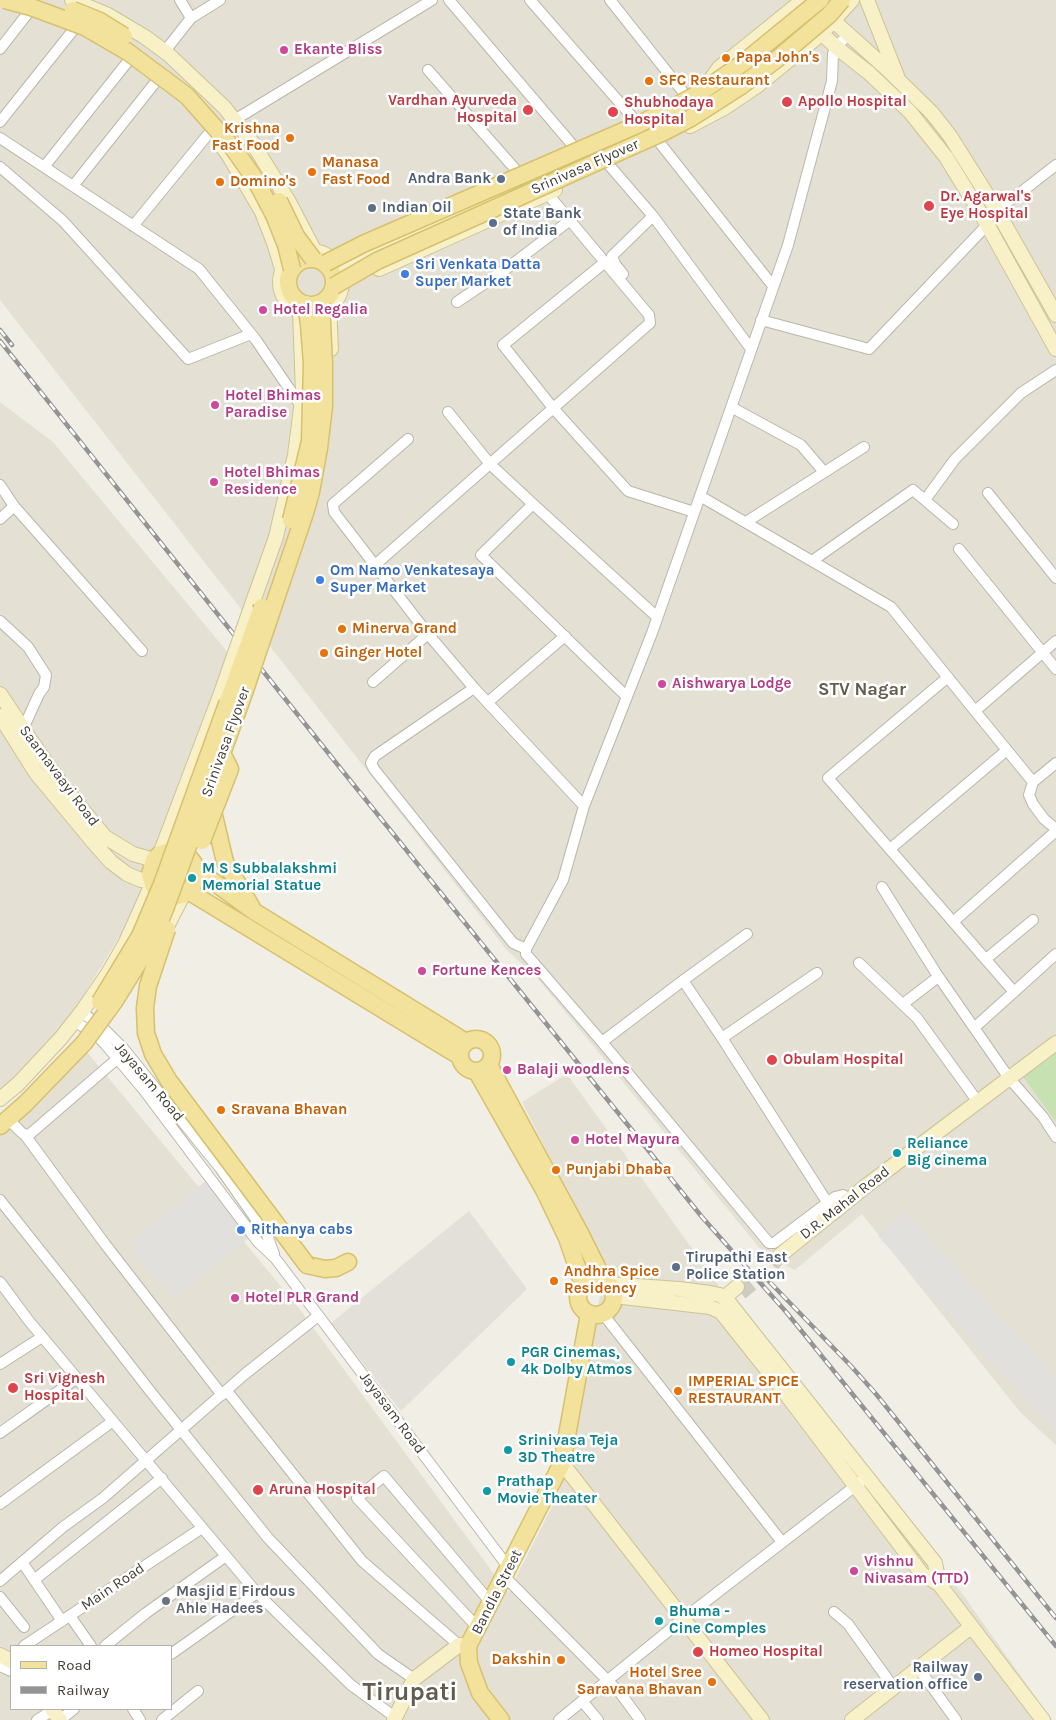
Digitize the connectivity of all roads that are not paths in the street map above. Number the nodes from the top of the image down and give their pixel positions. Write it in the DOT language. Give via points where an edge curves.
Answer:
graph roads {
  1 [pos="5,0"];
  2 [pos="47,0"];
  3 [pos="72,0"];
  4 [pos="180,0"];
  5 [pos="220,0"];
  6 [pos="432,0"];
  7 [pos="449,0"];
  8 [pos="530,0"];
  9 [pos="610,0"];
  10 [pos="811,0"];
  11 [pos="820,0"];
  12 [pos="842,0"];
  13 [pos="852,0"];
  14 [pos="867,0"];
  15 [pos="799,3"];
  16 [pos="0,6"];
  17 [pos="28,13"];
  18 [pos="191,18"];
  19 [pos="833,21"];
  20 [pos="74,29"];
  21 [pos="821,34"];
  22 [pos="848,35"];
  23 [pos="836,47"];
  24 [pos="0,49"];
  25 [pos="165,52"];
  26 [pos="129,60"];
  27 [pos="428,70"];
  28 [pos="158,80"];
  29 [pos="898,80"];
  30 [pos="694,105"];
  31 [pos="235,121"];
  32 [pos="0,122"];
  33 [pos="644,130"];
  34 [pos="213,136"];
  35 [pos="0,138"];
  36 [pos="659,142"];
  37 [pos="583,157"];
  38 [pos="609,165"];
  39 [pos="1056,166"];
  40 [pos="0,167"];
  41 [pos="44,167"];
  42 [pos="527,183"];
  43 [pos="73,186"];
  44 [pos="547,193"];
  45 [pos="996,209"];
  46 [pos="653,216"];
  47 [pos="569,221"];
  48 [pos="985,221"];
  49 [pos="134,226"];
  50 [pos="323,260"];
  51 [pos="604,262"];
  52 [pos="287,269"];
  53 [pos="338,286"];
  54 [pos="773,286"];
  55 [pos="457,302"];
  56 [pos="314,306"];
  57 [pos="1056,315"];
  58 [pos="658,316"];
  59 [pos="761,320"];
  60 [pos="251,334"];
  61 [pos="751,349"];
  62 [pos="1056,349"];
  63 [pos="1056,370"];
  64 [pos="301,406"];
  65 [pos="731,407"];
  66 [pos="553,408"];
  67 [pos="448,412"];
  68 [pos="408,439"];
  69 [pos="864,447"];
  70 [pos="490,464"];
  71 [pos="824,472"];
  72 [pos="0,485"];
  73 [pos="988,493"];
  74 [pos="700,496"];
  75 [pos="925,500"];
  76 [pos="533,504"];
  77 [pos="14,506"];
  78 [pos="694,512"];
  79 [pos="0,519"];
  80 [pos="746,522"];
  81 [pos="953,524"];
  82 [pos="959,549"];
  83 [pos="812,561"];
  84 [pos="375,565"];
  85 [pos="1056,578"];
  86 [pos="657,617"];
  87 [pos="0,621"];
  88 [pos="428,634"];
  89 [pos="565,636"];
  90 [pos="1056,641"];
  91 [pos="142,651"];
  92 [pos="1043,653"];
  93 [pos="1056,669"];
  94 [pos="948,677"];
  95 [pos="373,682"];
  96 [pos="474,688"];
  97 [pos="0,694"];
  98 [pos="627,697"];
  99 [pos="488,702"];
  100 [pos="975,711"];
  101 [pos="0,716"];
  102 [pos="23,729"];
  103 [pos="1007,750"];
  104 [pos="222,753"];
  105 [pos="1056,763"];
  106 [pos="1033,782"];
  107 [pos="584,806"];
  108 [pos="212,807"];
  109 [pos="1056,830"];
  110 [pos="890,849"];
  111 [pos="157,857"];
  112 [pos="194,866"];
  113 [pos="152,882"];
  114 [pos="882,887"];
  115 [pos="185,893"];
  116 [pos="255,912"];
  117 [pos="1033,920"];
  118 [pos="954,922"];
  119 [pos="747,934"];
  120 [pos="526,949"];
  121 [pos="1056,954"];
  122 [pos="986,959"];
  123 [pos="859,963"];
  124 [pos="817,973"];
  125 [pos="938,977"];
  126 [pos="685,979"];
  127 [pos="1014,992"];
  128 [pos="903,1004"];
  129 [pos="78,1016"];
  130 [pos="974,1028"];
  131 [pos="99,1031"];
  132 [pos="722,1038"];
  133 [pos="602,1042"];
  134 [pos="1056,1043"];
  135 [pos="463,1049"];
  136 [pos="118,1058"];
  137 [pos="483,1069"];
  138 [pos="1009,1078"];
  139 [pos="0,1099"];
  140 [pos="978,1102"];
  141 [pos="3,1128"];
  142 [pos="25,1135"];
  143 [pos="1056,1137"];
  144 [pos="850,1199"];
  145 [pos="0,1200"];
  146 [pos="827,1202"];
  147 [pos="779,1256"];
  148 [pos="275,1258"];
  149 [pos="348,1262"];
  150 [pos="583,1284"];
  151 [pos="609,1287"];
  152 [pos="2,1288"];
  153 [pos="739,1290"];
  154 [pos="727,1300"];
  155 [pos="596,1314"];
  156 [pos="318,1316"];
  157 [pos="42,1337"];
  158 [pos="0,1364"];
  159 [pos="77,1378"];
  160 [pos="225,1393"];
  161 [pos="113,1420"];
  162 [pos="181,1429"];
  163 [pos="0,1433"];
  164 [pos="146,1460"];
  165 [pos="562,1463"];
  166 [pos="867,1476"];
  167 [pos="162,1478"];
  168 [pos="855,1486"];
  169 [pos="0,1504"];
  170 [pos="202,1528"];
  171 [pos="782,1542"];
  172 [pos="226,1556"];
  173 [pos="22,1562"];
  174 [pos="507,1572"];
  175 [pos="34,1580"];
  176 [pos="0,1581"];
  177 [pos="939,1584"];
  178 [pos="257,1593"];
  179 [pos="0,1598"];
  180 [pos="491,1603"];
  181 [pos="834,1612"];
  182 [pos="66,1619"];
  183 [pos="683,1620"];
  184 [pos="24,1626"];
  185 [pos="971,1627"];
  186 [pos="478,1628"];
  187 [pos="26,1645"];
  188 [pos="90,1645"];
  189 [pos="106,1645"];
  190 [pos="464,1646"];
  191 [pos="172,1653"];
  192 [pos="919,1669"];
  193 [pos="414,1679"];
  194 [pos="608,1681"];
  195 [pos="894,1688"];
  196 [pos="198,1691"];
  197 [pos="582,1701"];
  198 [pos="71,1710"];
  199 [pos="56,1715"];
  200 [pos="394,1719"];
  201 [pos="37,1720"];
  202 [pos="162,1720"];
  203 [pos="501,1720"];
  204 [pos="558,1720"];
  205 [pos="598,1720"];
  206 [pos="640,1720"];
  207 [pos="762,1720"];
  208 [pos="852,1720"];
  209 [pos="956,1720"];
  210 [pos="1043,1720"];
  1 -- 52 [label="main road, bridge" via="32,6 85,27 128,52 187,96 233,148 255,180 286,245"];
  2 -- 50 [label="main road, bridge" via="100,21 173,70 208,102 264,173 296,236"];
  3 -- 25 [label="street" via="108,15"];
  4 -- 18 [label="street"];
  5 -- 18 [label="street"];
  6 -- 31 [label="street"];
  7 -- 37 [label="street"];
  8 -- 33 [label="street"];
  9 -- 30 [label="street"];
  10 -- 19 [label="street"];
  11 -- 50 [label="main road, Srinivasa Flyover, bridge" via="743,63 674,107"];
  12 -- 53 [label="main road, Srinivasa Flyover, bridge" via="777,60 691,118 377,261"];
  13 -- 19 [label="street"];
  14 -- 29 [label="street"];
  15 -- 21 [label="street"];
  15 -- 30 [label="street" via="718,68"];
  16 -- 17 [label="street"];
  17 -- 20 [label="street"];
  17 -- 24 [label="street"];
  18 -- 25 [label="street"];
  19 -- 21 [label="street"];
  19 -- 22 [label="street"];
  20 -- 26 [label="street"];
  20 -- 32 [label="street"];
  21 -- 23 [label="street"];
  21 -- 36 [label="street" via="726,107"];
  22 -- 23 [label="street"];
  22 -- 29 [label="street"];
  23 -- 48 [label="street" via="910,112 946,157"];
  23 -- 54 [label="street" via="832,82 788,245"];
  25 -- 31 [label="street"];
  26 -- 28 [label="street"];
  26 -- 41 [label="street"];
  27 -- 42 [label="street"];
  28 -- 34 [label="street"];
  28 -- 43 [label="street"];
  29 -- 45 [label="street" via="950,136"];
  30 -- 33 [label="street"];
  31 -- 34 [label="street"];
  31 -- 50 [label="street" via="252,142"];
  33 -- 37 [label="street"];
  34 -- 49 [label="street"];
  34 -- 52 [label="street" via="229,156 262,212"];
  35 -- 41 [label="street"];
  36 -- 38 [label="street"];
  36 -- 54 [label="street"];
  37 -- 42 [label="street"];
  38 -- 44 [label="street"];
  38 -- 46 [label="street"];
  39 -- 45 [label="street"];
  40 -- 60 [label="street" via="63,221 188,359"];
  41 -- 43 [label="street"];
  42 -- 50 [label="street" via="386,246"];
  43 -- 49 [label="street"];
  44 -- 47 [label="street"];
  44 -- 53 [label="street"];
  45 -- 48 [label="street"];
  45 -- 57 [label="street"];
  46 -- 58 [label="street" via="612,256"];
  46 -- 61 [label="street"];
  47 -- 51 [label="street"];
  47 -- 55 [label="street"];
  48 -- 59 [label="street" via="869,349"];
  48 -- 62 [label="street"];
  49 -- 60 [label="street" via="199,270"];
  50 -- 52 [label="main road, Srinivasa Flyover" via="304,260"];
  50 -- 53 [label="main road"];
  51 -- 66 [label="street" via="649,315 650,323"];
  51 -- 66 [label="street" via="503,345"];
  52 -- 56 [label="main road" via="294,296"];
  53 -- 56 [label="main road, Srinivasa Flyover" via="328,298"];
  54 -- 59 [label="street"];
  56 -- 64 [label="street"];
  56 -- 104 [label="main road, Srinivasa Flyover, bridge" via="324,364 324,406 311,492"];
  56 -- 108 [label="street" via="331,382 326,443 316,498"];
  56 -- 141 [label="main road, Srinivasa Flyover, bridge" via="309,324 312,364 310,441 294,510 162,884 140,936 106,993 73,1038 44,1070"];
  59 -- 61 [label="street"];
  60 -- 64 [label="street"];
  61 -- 65 [label="street"];
  63 -- 75 [label="street" via="1021,393 955,459"];
  64 -- 111 [label="street, bridge" via="295,455 276,537 221,693"];
  65 -- 71 [label="street" via="801,445"];
  65 -- 74 [label="street"];
  66 -- 70 [label="street"];
  66 -- 78 [label="street" via="628,491"];
  67 -- 70 [label="street"];
  68 -- 84 [label="street" via="333,504 334,512"];
  69 -- 71 [label="street"];
  70 -- 76 [label="street"];
  70 -- 84 [label="street"];
  71 -- 80 [label="street"];
  72 -- 77 [label="street"];
  73 -- 85 [label="street"];
  74 -- 78 [label="street"];
  74 -- 80 [label="street"];
  75 -- 81 [label="street"];
  75 -- 83 [label="street" via="913,490"];
  76 -- 86 [label="street"];
  76 -- 89 [label="street" via="481,555"];
  77 -- 79 [label="street"];
  77 -- 91 [label="street"];
  78 -- 86 [label="street"];
  80 -- 83 [label="street"];
  82 -- 92 [label="street"];
  83 -- 94 [label="street" via="891,607"];
  84 -- 88 [label="street"];
  86 -- 98 [label="street"];
  87 -- 102 [label="street" via="28,647 46,675 44,687"];
  88 -- 95 [label="street"];
  88 -- 96 [label="street"];
  89 -- 98 [label="street"];
  89 -- 99 [label="street"];
  90 -- 92 [label="street"];
  92 -- 93 [label="street"];
  92 -- 100 [label="street"];
  94 -- 100 [label="street"];
  94 -- 110 [label="street" via="828,778"];
  96 -- 99 [label="street"];
  96 -- 120 [label="street" via="375,756 371,763 513,943"];
  97 -- 102 [label="street, Saamavaayi Road"];
  98 -- 107 [label="street"];
  99 -- 107 [label="street"];
  100 -- 103 [label="street"];
  101 -- 113 [label="street, Saamavaayi Road" via="36,773 94,844 128,874"];
  102 -- 111 [label="street, Saamavaayi Road" via="63,786 105,837 132,854"];
  103 -- 106 [label="street"];
  103 -- 110 [label="street"];
  104 -- 141 [label="main road, Srinivasa Flyover, bridge" via="150,944 114,1002 84,1042"];
  104 -- 149 [label="main road, bridge" via="230,769 148,986 146,1033 153,1054 169,1082 307,1265 325,1269"];
  105 -- 106 [label="street"];
  106 -- 109 [label="street" via="1029,795 1033,804"];
  107 -- 120 [label="street" via="563,880"];
  108 -- 112 [label="street"];
  108 -- 116 [label="main road" via="225,862"];
  109 -- 118 [label="street"];
  110 -- 118 [label="street"];
  111 -- 112 [label="main road" via="174,850 188,856"];
  111 -- 113 [label="main road" via="151,866"];
  112 -- 115 [label="main road" via="195,880"];
  112 -- 116 [label="main road"];
  113 -- 115 [label="main road" via="159,892 168,896"];
  113 -- 129 [label="street" via="125,944"];
  114 -- 125 [label="street"];
  115 -- 131 [label="street" via="157,946"];
  115 -- 135 [label="main road"];
  116 -- 135 [label="main road"];
  117 -- 122 [label="street"];
  118 -- 122 [label="street"];
  119 -- 126 [label="street"];
  120 -- 133 [label="street" via="528,958"];
  121 -- 127 [label="street"];
  122 -- 127 [label="street"];
  123 -- 128 [label="street"];
  124 -- 132 [label="street"];
  125 -- 128 [label="street"];
  125 -- 130 [label="street"];
  126 -- 132 [label="street"];
  126 -- 133 [label="street"];
  127 -- 130 [label="street"];
  128 -- 140 [label="street" via="917,1018"];
  129 -- 131 [label="street, Jayasam Road"];
  129 -- 139 [label="street" via="18,1084"];
  130 -- 138 [label="street"];
  131 -- 136 [label="street, Jayasam Road"];
  131 -- 141 [label="street" via="64,1074"];
  131 -- 148 [label="street, Jayasam Road" via="122,1048 220,1168 266,1235"];
  132 -- 146 [label="street"];
  133 -- 146 [label="street" via="768,1243 774,1243"];
  134 -- 138 [label="street, D.R. Mahal Road"];
  135 -- 137 [label="main road" via="461,1062 465,1067"];
  135 -- 137 [label="main road" via="474,1039 486,1042 492,1053"];
  136 -- 142 [label="street"];
  136 -- 148 [label="street, Jayasam Road" via="258,1242"];
  137 -- 150 [label="main road" via="567,1238"];
  137 -- 151 [label="main road"];
  138 -- 140 [label="street, D.R. Mahal Road"];
  138 -- 143 [label="street"];
  140 -- 144 [label="street, D.R. Mahal Road"];
  141 -- 142 [label="street"];
  142 -- 160 [label="street" via="105,1244"];
  144 -- 146 [label="street" via="843,1195"];
  144 -- 147 [label="street, D.R. Mahal Road"];
  145 -- 162 [label="street"];
  148 -- 156 [label="street, Jayasam Road"];
  150 -- 151 [label="main road" via="591,1280"];
  150 -- 155 [label="main road" via="578,1292 578,1301 582,1309"];
  151 -- 154 [label="street" via="687,1290 715,1294"];
  151 -- 155 [label="main road" via="612,1305"];
  151 -- 168 [label="street" via="718,1309"];
  152 -- 157 [label="street"];
  153 -- 154 [label="street"];
  154 -- 166 [label="street"];
  155 -- 165 [label="main road, Bandla Street"];
  155 -- 171 [label="street"];
  156 -- 160 [label="street"];
  156 -- 174 [label="street, Jayasam Road"];
  157 -- 158 [label="street"];
  157 -- 159 [label="street"];
  159 -- 161 [label="street"];
  159 -- 163 [label="street"];
  160 -- 162 [label="street"];
  160 -- 190 [label="street" via="362,1561"];
  161 -- 164 [label="street"];
  161 -- 169 [label="street"];
  162 -- 164 [label="street"];
  162 -- 193 [label="street" via="268,1538 318,1592 378,1654"];
  164 -- 167 [label="street"];
  164 -- 173 [label="street"];
  165 -- 174 [label="main road, Bandla Street"];
  165 -- 183 [label="street"];
  166 -- 168 [label="street"];
  166 -- 177 [label="street" via="935,1563"];
  167 -- 170 [label="street"];
  167 -- 175 [label="street"];
  168 -- 171 [label="street"];
  168 -- 177 [label="street" via="922,1574"];
  170 -- 172 [label="street"];
  170 -- 182 [label="street, Main Road"];
  171 -- 183 [label="street"];
  172 -- 178 [label="street"];
  172 -- 189 [label="street"];
  173 -- 175 [label="street"];
  173 -- 176 [label="street"];
  174 -- 180 [label="main road, Bandla Street"];
  174 -- 194 [label="street, Jayasam Road"];
  175 -- 182 [label="street"];
  177 -- 185 [label="street"];
  178 -- 191 [label="street"];
  178 -- 200 [label="street" via="351,1684"];
  179 -- 184 [label="street"];
  180 -- 186 [label="main road, Bandla Street"];
  180 -- 186 [label="street" via="384,1476 357,1498"];
  181 -- 195 [label="street" via="848,1624"];
  182 -- 187 [label="street, Main Road"];
  182 -- 188 [label="street"];
  183 -- 194 [label="street"];
  183 -- 207 [label="street"];
  185 -- 192 [label="street"];
  185 -- 210 [label="street"];
  186 -- 190 [label="main road, Bandla Street"];
  190 -- 193 [label="street"];
  190 -- 203 [label="main road, Bandla Street" via="480,1692"];
  192 -- 195 [label="street"];
  192 -- 209 [label="street"];
  193 -- 200 [label="street"];
  194 -- 197 [label="street"];
  194 -- 206 [label="street, Jayasam Road"];
  195 -- 208 [label="street"];
  196 -- 202 [label="street"];
  197 -- 204 [label="street"];
  197 -- 205 [label="street"];
  198 -- 199 [label="street"];
  199 -- 201 [label="street"];
}
